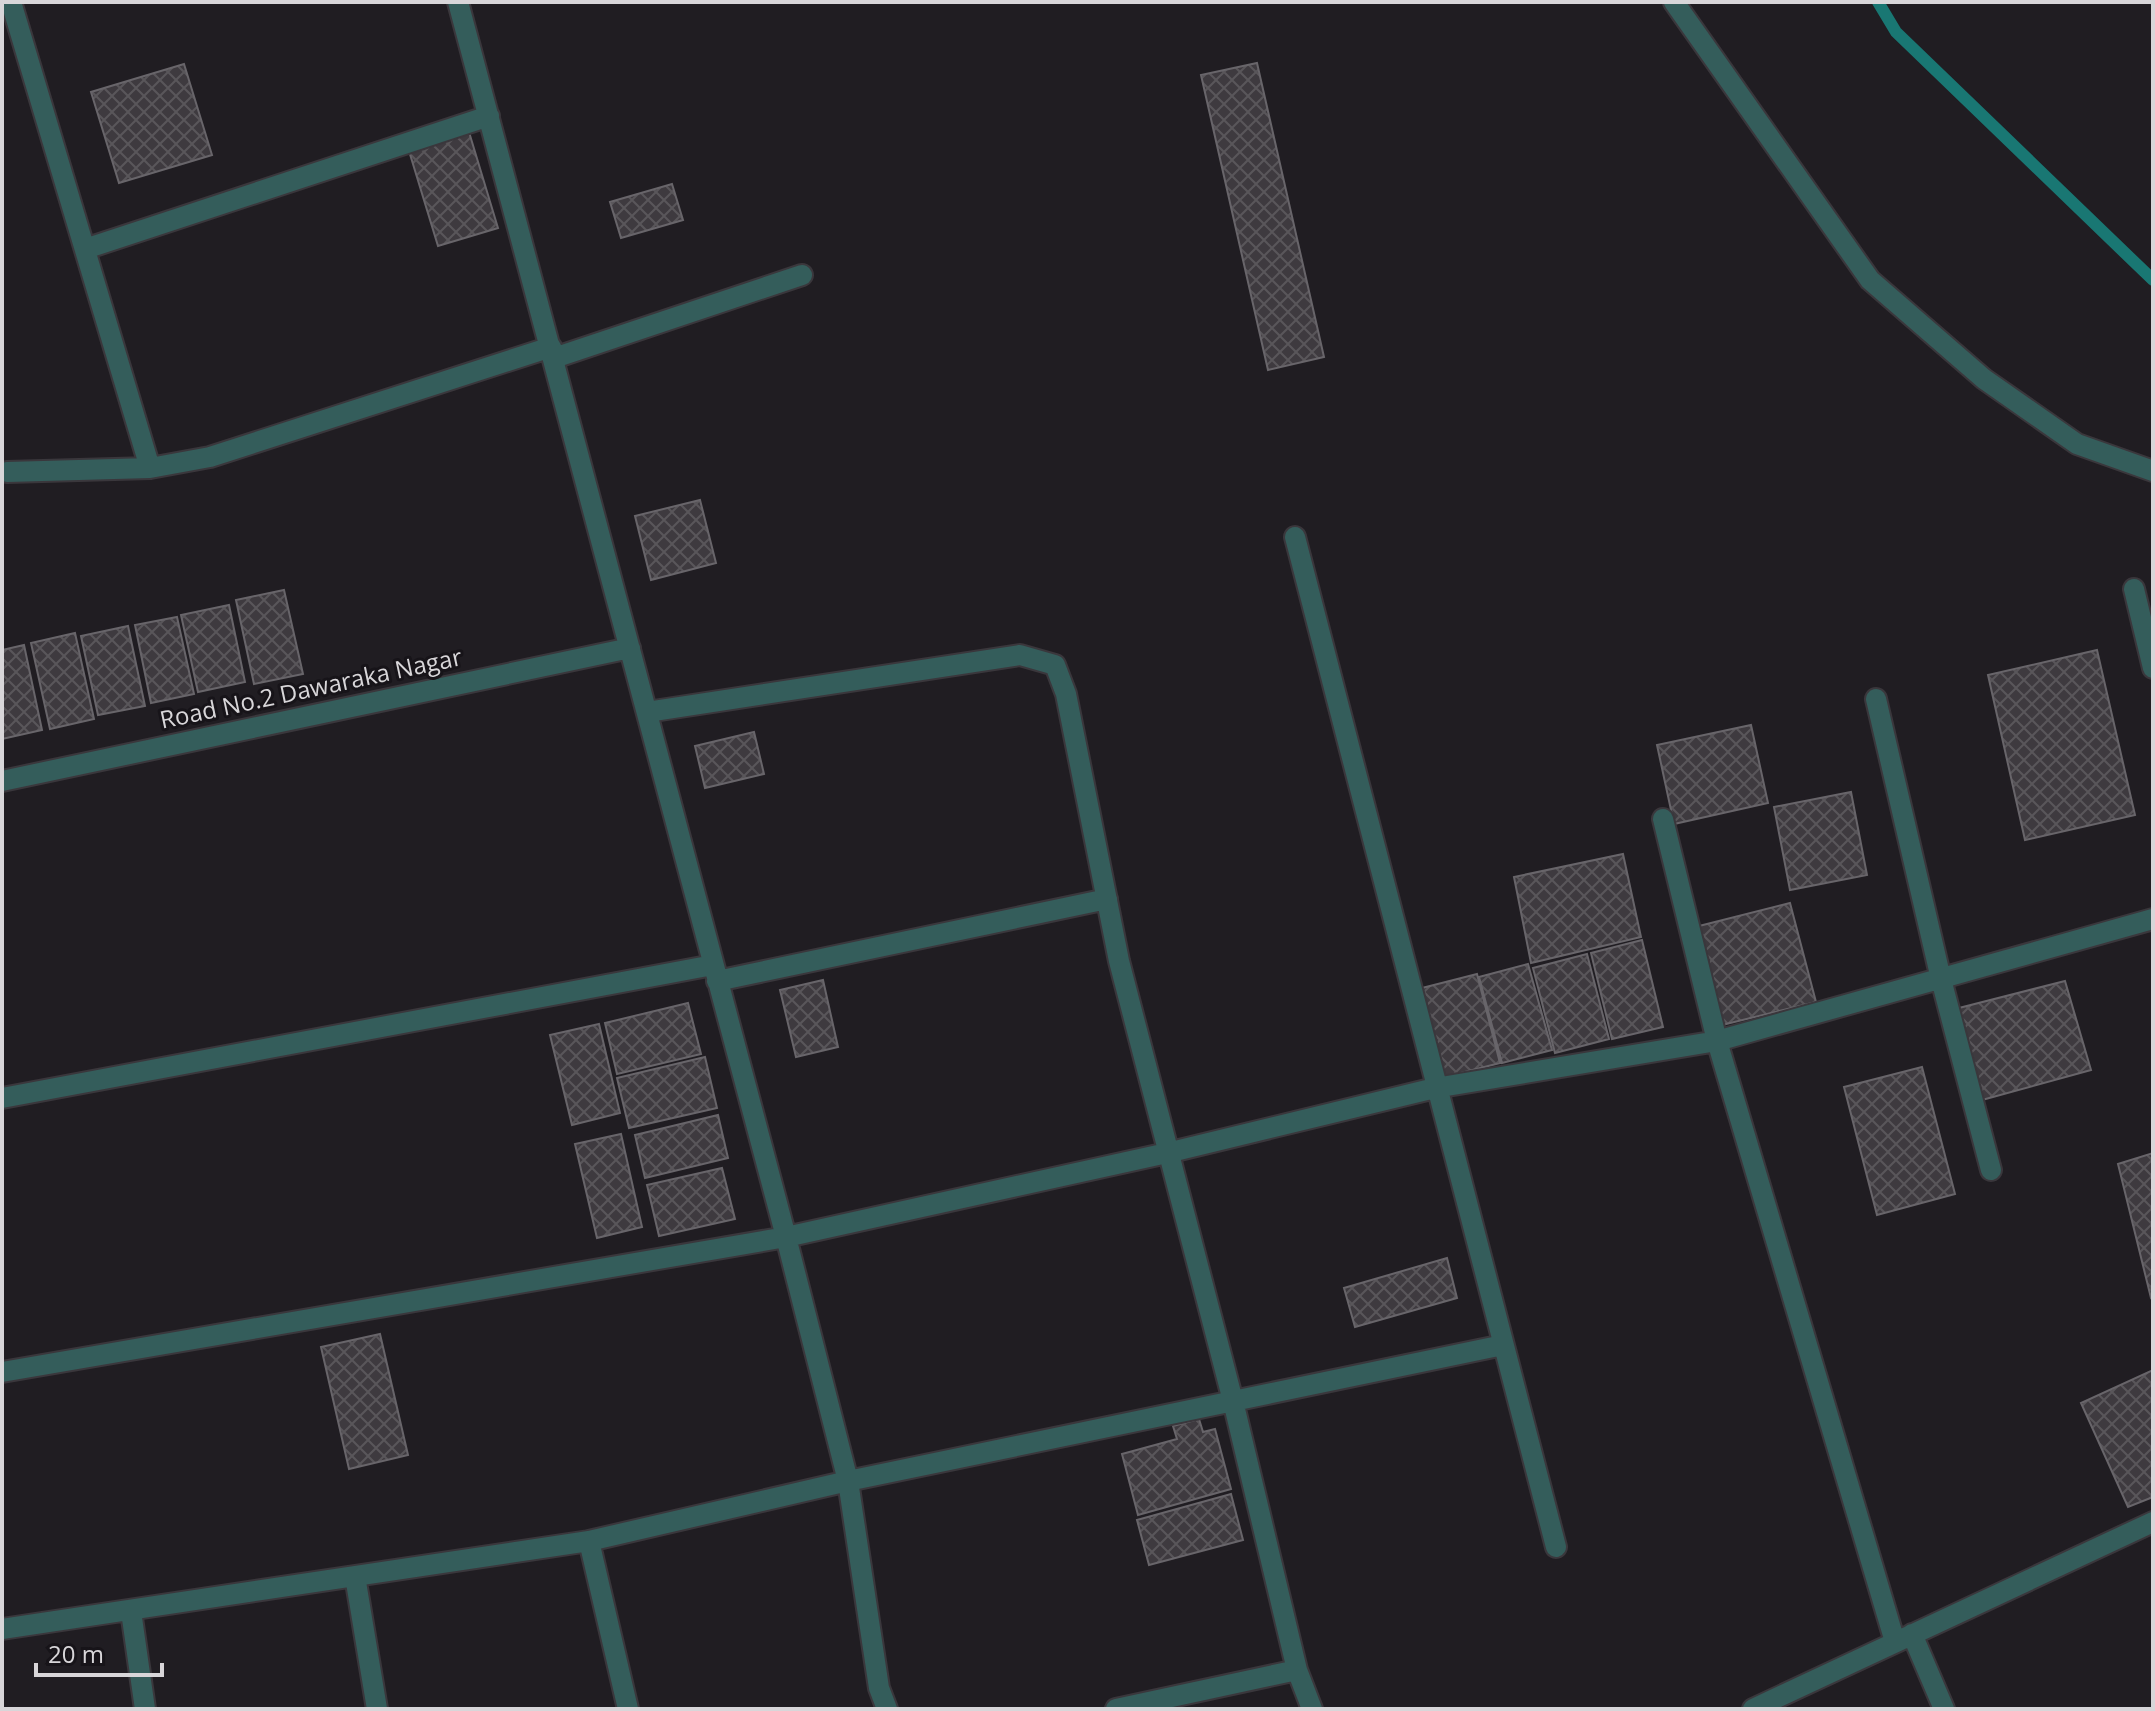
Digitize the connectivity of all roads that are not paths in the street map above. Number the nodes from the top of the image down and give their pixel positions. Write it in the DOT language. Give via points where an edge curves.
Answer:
graph roads {
  1 [pos="11,2"];
  2 [pos="458,2"];
  3 [pos="1674,2"];
  4 [pos="489,116"];
  5 [pos="85,249"];
  6 [pos="802,275"];
  7 [pos="553,353"];
  8 [pos="4,467"];
  9 [pos="150,468"];
  10 [pos="2153,471"];
  11 [pos="1295,537"];
  12 [pos="2134,589"];
  13 [pos="630,648"];
  14 [pos="2153,668"];
  15 [pos="1876,699"];
  16 [pos="647,712"];
  17 [pos="2,781"];
  18 [pos="1663,819"];
  19 [pos="1107,899"];
  20 [pos="2153,919"];
  21 [pos="715,973"];
  22 [pos="1941,979"];
  23 [pos="1717,1041"];
  24 [pos="1435,1088"];
  25 [pos="2,1098"];
  26 [pos="1167,1153"];
  27 [pos="1991,1170"];
  28 [pos="786,1237"];
  29 [pos="1503,1345"];
  30 [pos="2,1372"];
  31 [pos="1233,1401"];
  32 [pos="848,1481"];
  33 [pos="2153,1522"];
  34 [pos="589,1541"];
  35 [pos="1556,1547"];
  36 [pos="355,1576"];
  37 [pos="131,1611"];
  38 [pos="2,1629"];
  39 [pos="1903,1638"];
  40 [pos="1297,1670"];
  41 [pos="145,1709"];
  42 [pos="377,1709"];
  43 [pos="628,1709"];
  44 [pos="887,1709"];
  45 [pos="1116,1709"];
  46 [pos="1312,1709"];
  47 [pos="1753,1709"];
  48 [pos="1944,1709"];
  1 -- 5 [label="street"];
  2 -- 4 [label="street"];
  3 -- 10 [label="street" via="1870,280 1984,379 2077,444"];
  4 -- 5 [label="street"];
  4 -- 7 [label="street"];
  5 -- 9 [label="street"];
  6 -- 7 [label="street"];
  7 -- 9 [label="street" via="210,457"];
  7 -- 13 [label="street"];
  8 -- 9 [label="street"];
  11 -- 24 [label="street"];
  12 -- 14 [label="street"];
  13 -- 16 [label="street"];
  13 -- 17 [label="street, Road No.2 Dawaraka Nagar"];
  15 -- 22 [label="street"];
  16 -- 19 [label="street" via="1020,655 1055,665 1066,694"];
  16 -- 21 [label="street"];
  18 -- 23 [label="street"];
  19 -- 21 [label="street"];
  19 -- 26 [label="street"];
  20 -- 22 [label="street"];
  21 -- 25 [label="street"];
  21 -- 28 [label="street"];
  22 -- 23 [label="street"];
  22 -- 27 [label="street"];
  23 -- 24 [label="street"];
  23 -- 39 [label="street"];
  24 -- 26 [label="street"];
  24 -- 29 [label="street"];
  26 -- 28 [label="street"];
  26 -- 31 [label="street"];
  28 -- 30 [label="street"];
  28 -- 32 [label="street"];
  29 -- 31 [label="street"];
  29 -- 35 [label="street"];
  31 -- 32 [label="street"];
  31 -- 40 [label="street"];
  32 -- 34 [label="street"];
  32 -- 44 [label="street" via="879,1688"];
  33 -- 39 [label="street"];
  34 -- 36 [label="street"];
  34 -- 43 [label="street"];
  36 -- 37 [label="street"];
  36 -- 42 [label="street"];
  37 -- 38 [label="street"];
  37 -- 41 [label="street"];
  39 -- 47 [label="street"];
  39 -- 48 [label="street"];
  40 -- 45 [label="street"];
  40 -- 46 [label="street"];
}
